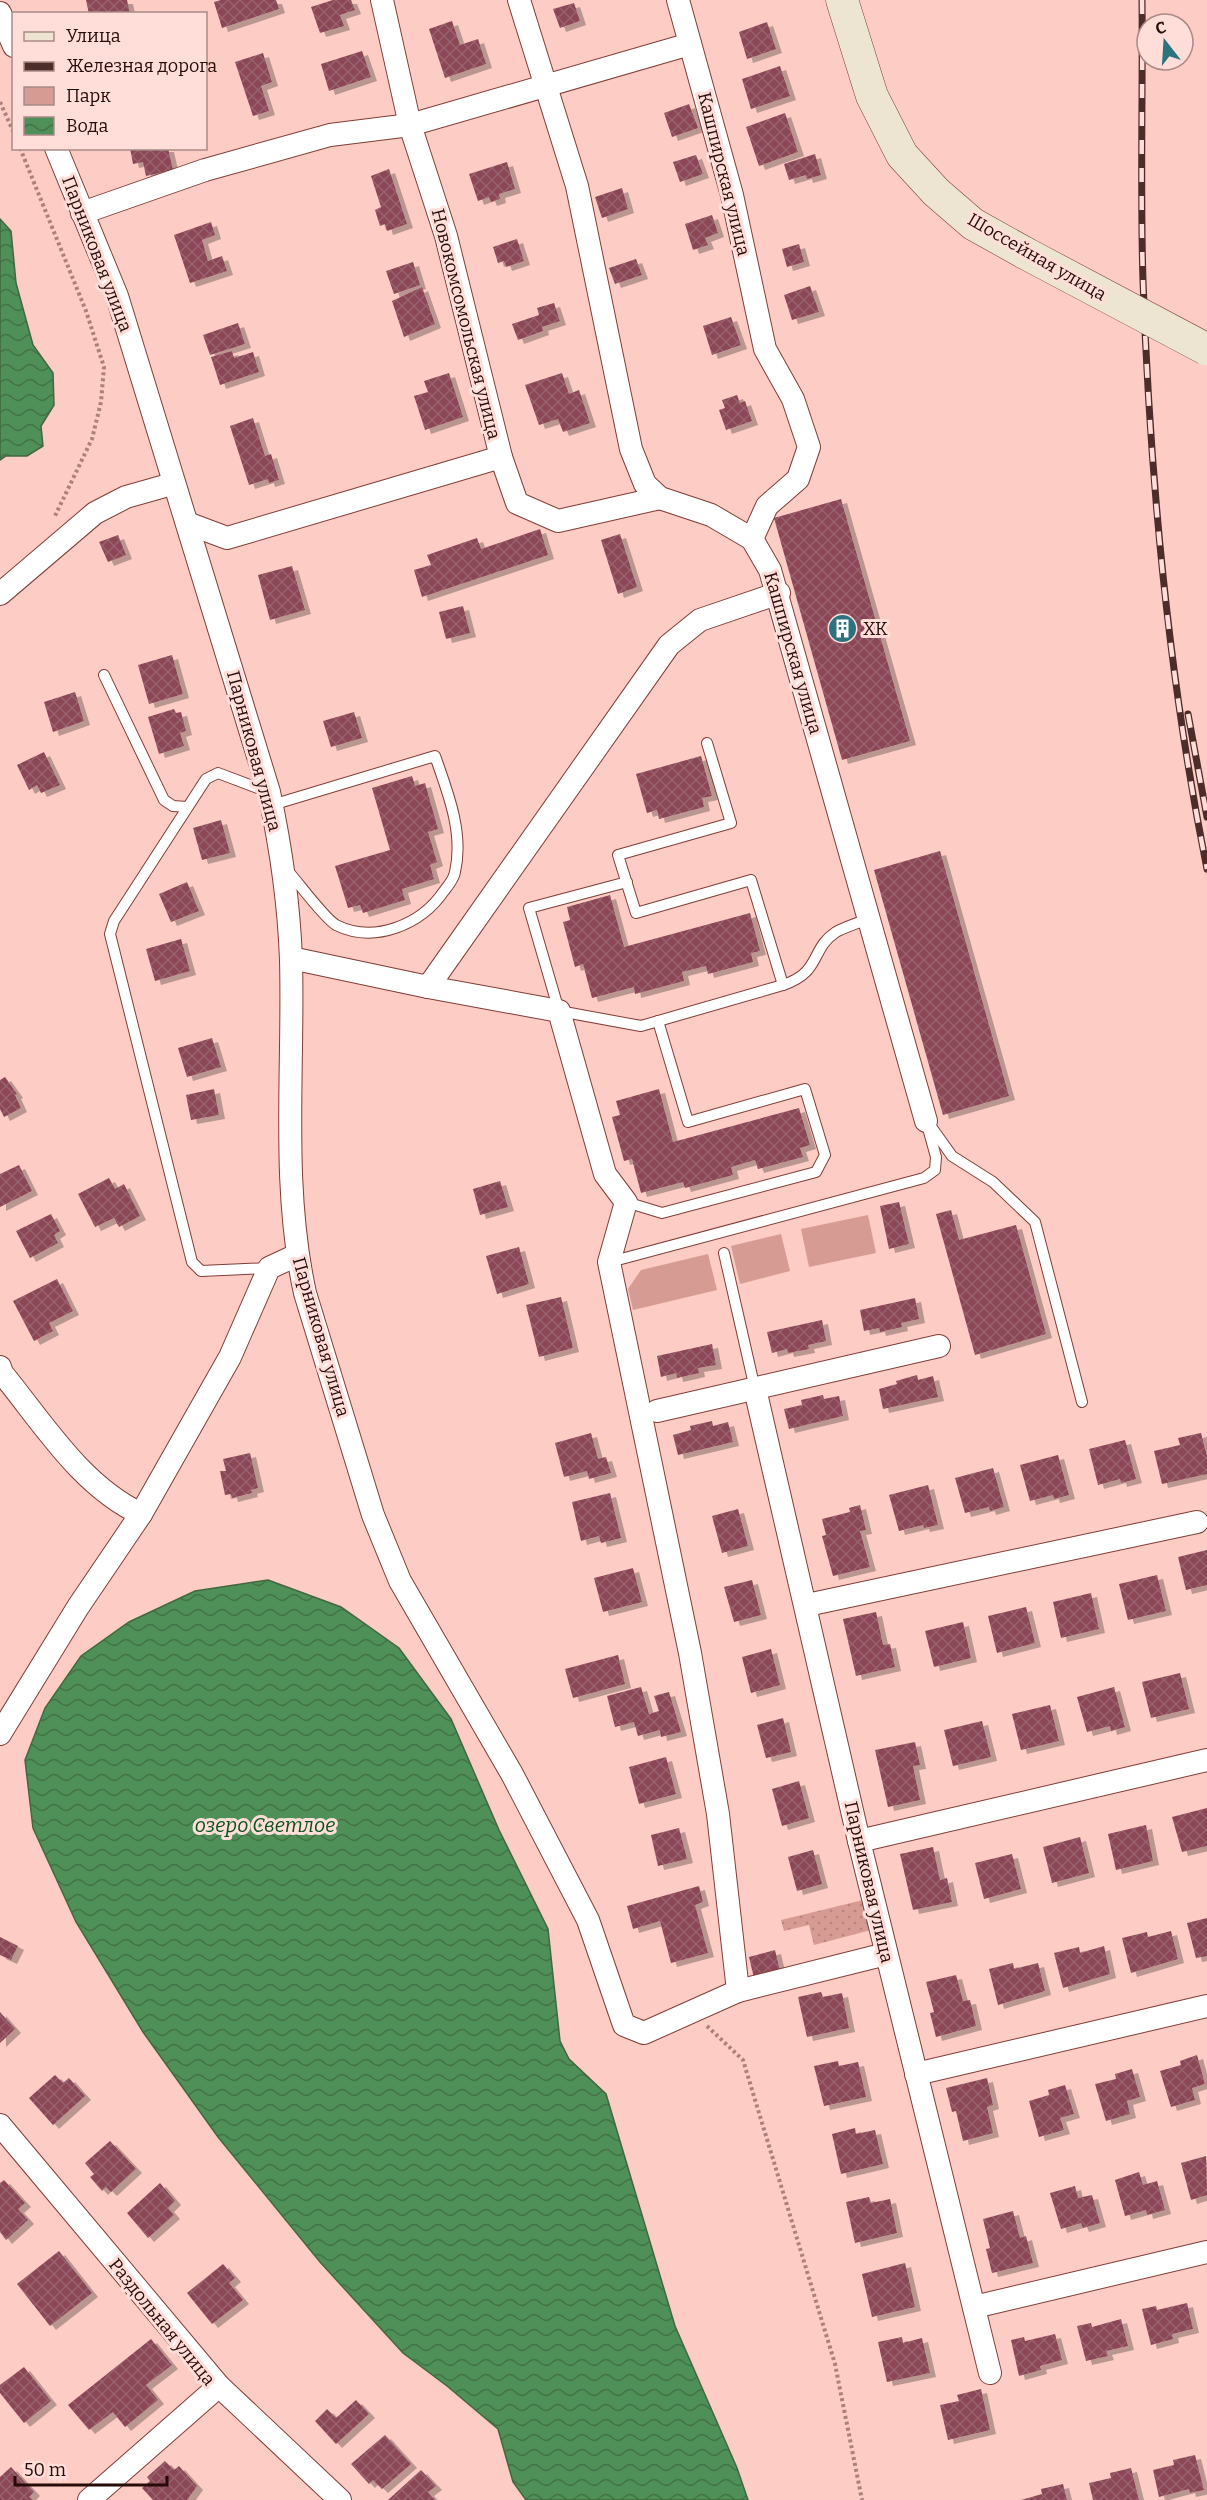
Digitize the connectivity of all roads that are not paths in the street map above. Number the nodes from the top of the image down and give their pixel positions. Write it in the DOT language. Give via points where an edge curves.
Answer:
graph roads {
  1 [pos="382,0"];
  2 [pos="519,0"];
  3 [pos="678,0"];
  4 [pos="842,0"];
  5 [pos="0,13"];
  6 [pos="12,41"];
  7 [pos="690,44"];
  8 [pos="547,84"];
  9 [pos="410,125"];
  10 [pos="57,150"];
  11 [pos="82,213"];
  12 [pos="1206,349"];
  13 [pos="501,457"];
  14 [pos="172,484"];
  15 [pos="660,498"];
  16 [pos="187,523"];
  17 [pos="752,539"];
  18 [pos="779,593"];
  19 [pos="0,594"];
  20 [pos="104,675"];
  21 [pos="707,743"];
  22 [pos="271,799"];
  23 [pos="187,807"];
  24 [pos="284,866"];
  25 [pos="627,882"];
  26 [pos="868,919"];
  27 [pos="291,958"];
  28 [pos="783,985"];
  29 [pos="428,987"];
  30 [pos="559,1011"];
  31 [pos="658,1021"];
  32 [pos="926,1121"];
  33 [pos="626,1202"];
  34 [pos="724,1253"];
  35 [pos="297,1255"];
  36 [pos="609,1262"];
  37 [pos="269,1268"];
  38 [pos="939,1346"];
  39 [pos="0,1367"];
  40 [pos="755,1389"];
  41 [pos="1082,1402"];
  42 [pos="657,1411"];
  43 [pos="141,1514"];
  44 [pos="1197,1522"];
  45 [pos="807,1605"];
  46 [pos="0,1734"];
  47 [pos="1207,1760"];
  48 [pos="859,1841"];
  49 [pos="886,1954"];
  50 [pos="738,1990"];
  51 [pos="1207,2006"];
  52 [pos="916,2074"];
  53 [pos="0,2125"];
  54 [pos="1207,2252"];
  55 [pos="974,2307"];
  56 [pos="990,2373"];
  57 [pos="219,2386"];
  58 [pos="89,2500"];
  59 [pos="340,2500"];
  1 -- 9 [label="street, Новокомсомольская улица"];
  2 -- 8 [label="street"];
  3 -- 7 [label="street, Кашпирская улица"];
  4 -- 12 [label="main road, Шоссейная улица, bridge" via="872,96 902,155 936,192 973,224"];
  5 -- 6 [label="street"];
  7 -- 8 [label="street"];
  7 -- 17 [label="street, Кашпирская улица" via="732,195 765,349 793,399 809,447 798,479 767,506"];
  8 -- 9 [label="street"];
  8 -- 15 [label="street" via="577,186 631,449 645,484"];
  9 -- 11 [label="street" via="330,135 205,170"];
  9 -- 13 [label="street, Новокомсомольская улица" via="446,236"];
  10 -- 11 [label="street, Парниковая улица"];
  11 -- 14 [label="street, Парниковая улица" via="117,296"];
  13 -- 15 [label="street, Новокомсомольская улица" via="517,503 558,520"];
  13 -- 16 [label="street" via="227,538"];
  14 -- 16 [label="street, Парниковая улица"];
  14 -- 19 [label="street" via="126,498 95,513"];
  15 -- 17 [label="street" via="711,514"];
  16 -- 22 [label="street, Парниковая улица"];
  17 -- 18 [label="street, Кашпирская улица"];
  18 -- 26 [label="street, Кашпирская улица"];
  18 -- 29 [label="street" via="700,620 669,645"];
  20 -- 23 [label="lane" via="164,800 173,806"];
  21 -- 25 [label="lane" via="730,823 618,855"];
  22 -- 23 [label="lane" via="218,773 206,779"];
  22 -- 24 [label="street, Парниковая улица"];
  22 -- 24 [label="lane" via="435,756 451,801 458,842 455,874 435,904 414,920 385,932 360,934 334,924"];
  23 -- 37 [label="lane" via="114,921 110,934 192,1262 201,1271"];
  24 -- 27 [label="street, Парниковая улица"];
  25 -- 28 [label="lane" via="636,913 751,880"];
  25 -- 30 [label="lane" via="529,908"];
  26 -- 28 [label="lane" via="835,933 808,972"];
  26 -- 32 [label="street, Кашпирская улица"];
  27 -- 29 [label="street"];
  27 -- 35 [label="street, Парниковая улица" via="291,1162"];
  28 -- 31 [label="lane"];
  29 -- 30 [label="street"];
  30 -- 31 [label="lane" via="641,1026"];
  30 -- 33 [label="street" via="605,1174"];
  31 -- 33 [label="lane" via="688,1122 806,1089 825,1155 816,1172 662,1214"];
  32 -- 36 [label="lane" via="936,1157 935,1170 924,1178"];
  32 -- 41 [label="lane" via="952,1156 993,1182 1035,1222"];
  33 -- 36 [label="street"];
  34 -- 40 [label="lane"];
  35 -- 37 [label="street"];
  35 -- 50 [label="street, Парниковая улица" via="373,1515 400,1581 512,1773 588,1920 624,2025 644,2033"];
  36 -- 50 [label="street" via="692,1665 718,1814"];
  37 -- 43 [label="street" via="230,1357"];
  38 -- 40 [label="street"];
  39 -- 43 [label="street" via="82,1471 106,1494"];
  40 -- 42 [label="street"];
  40 -- 45 [label="street, Парниковая улица"];
  43 -- 46 [label="street"];
  44 -- 45 [label="street"];
  45 -- 48 [label="street, Парниковая улица"];
  47 -- 48 [label="street"];
  48 -- 49 [label="street, Парниковая улица"];
  49 -- 50 [label="street, Парниковая улица"];
  49 -- 52 [label="street, Парниковая улица"];
  51 -- 52 [label="street"];
  52 -- 55 [label="street, Парниковая улица"];
  53 -- 57 [label="street, Раздольная улица"];
  54 -- 55 [label="street"];
  55 -- 56 [label="street, Парниковая улица"];
  57 -- 58 [label="street, Раздольная улица"];
  57 -- 59 [label="street"];
}
